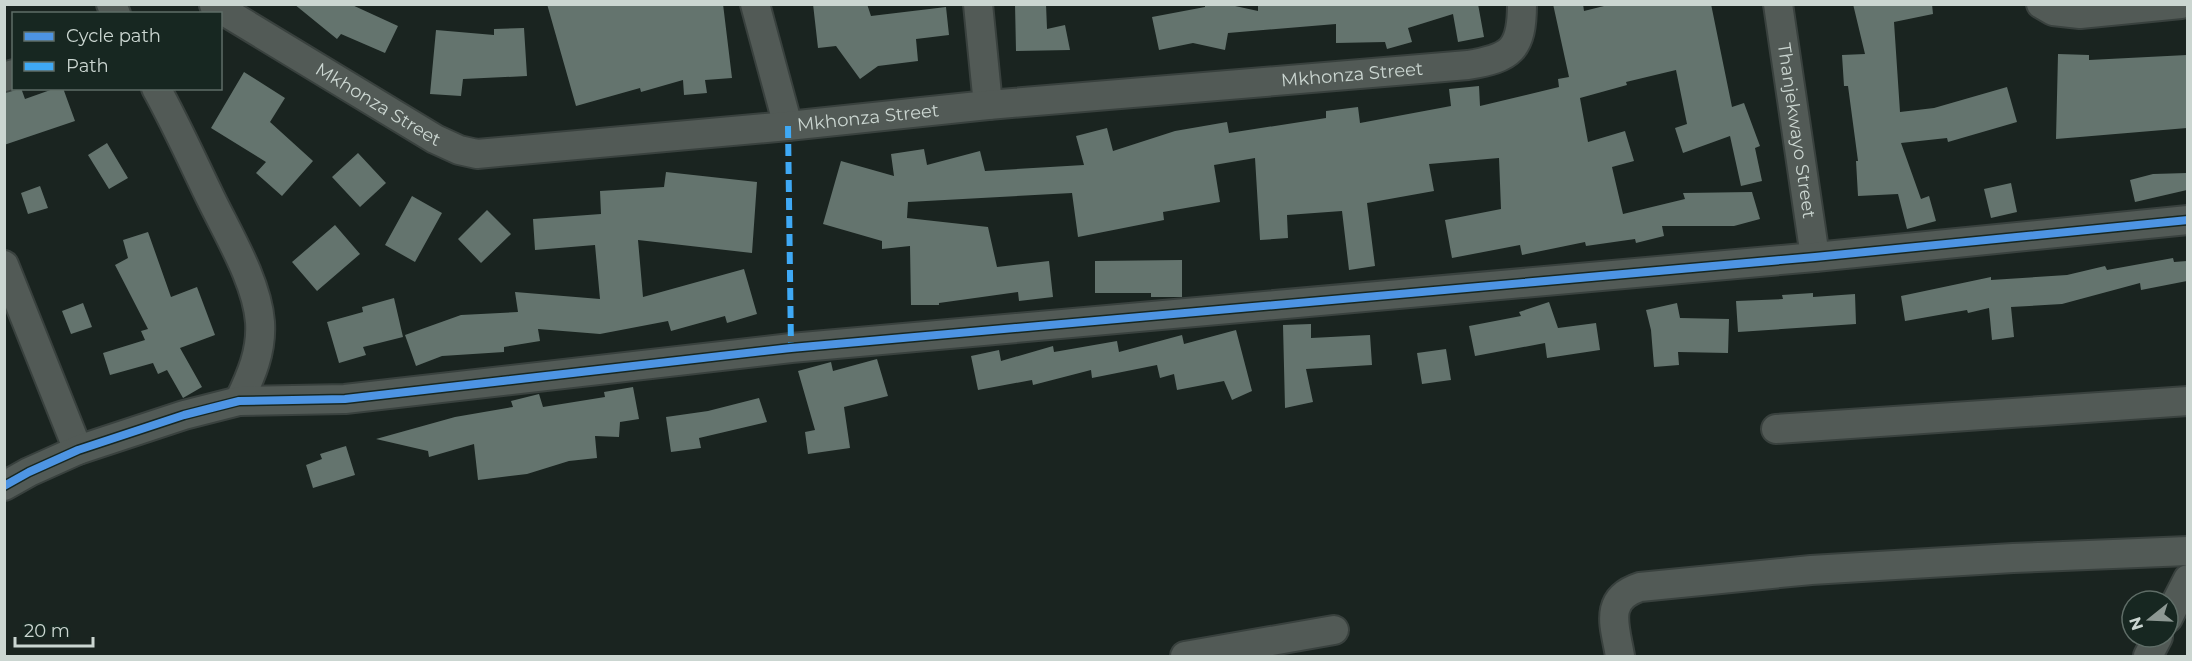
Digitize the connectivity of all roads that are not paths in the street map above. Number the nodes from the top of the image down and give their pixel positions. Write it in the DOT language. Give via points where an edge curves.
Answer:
graph roads {
  1 [pos="755,4"];
  2 [pos="978,4"];
  3 [pos="1522,4"];
  4 [pos="1778,4"];
  5 [pos="2041,4"];
  6 [pos="2181,4"];
  7 [pos="214,5"];
  8 [pos="161,92"];
  9 [pos="988,105"];
  10 [pos="788,126"];
  11 [pos="2187,220"];
  12 [pos="1815,257"];
  13 [pos="4,265"];
  14 [pos="239,401"];
  15 [pos="2187,401"];
  16 [pos="1776,429"];
  17 [pos="78,450"];
  18 [pos="4,486"];
  19 [pos="2187,551"];
  20 [pos="2187,579"];
  21 [pos="2180,593"];
  22 [pos="1334,630"];
  23 [pos="1185,657"];
  24 [pos="1620,657"];
  1 -- 10 [label="street"];
  2 -- 9 [label="street"];
  3 -- 9 [label="street, Mkhonza Street" via="1518,39 1509,52 1491,61"];
  4 -- 12 [label="street, Thanjekwayo Street"];
  5 -- 6 [label="street" via="2053,11 2080,14"];
  7 -- 10 [label="street, Mkhonza Street" via="435,139 467,152 492,153"];
  8 -- 14 [label="street" via="255,299 260,322 259,349"];
  9 -- 10 [label="street, Mkhonza Street"];
  11 -- 12 [label="street"];
  12 -- 14 [label="street" via="791,348 345,399"];
  13 -- 17 [label="street"];
  14 -- 17 [label="street"];
  15 -- 16 [label="street"];
  17 -- 18 [label="street"];
  19 -- 24 [label="street" via="1811,570 1640,587 1623,594 1616,602 1613,614"];
  20 -- 21 [label="street"];
  22 -- 23 [label="street"];
}
